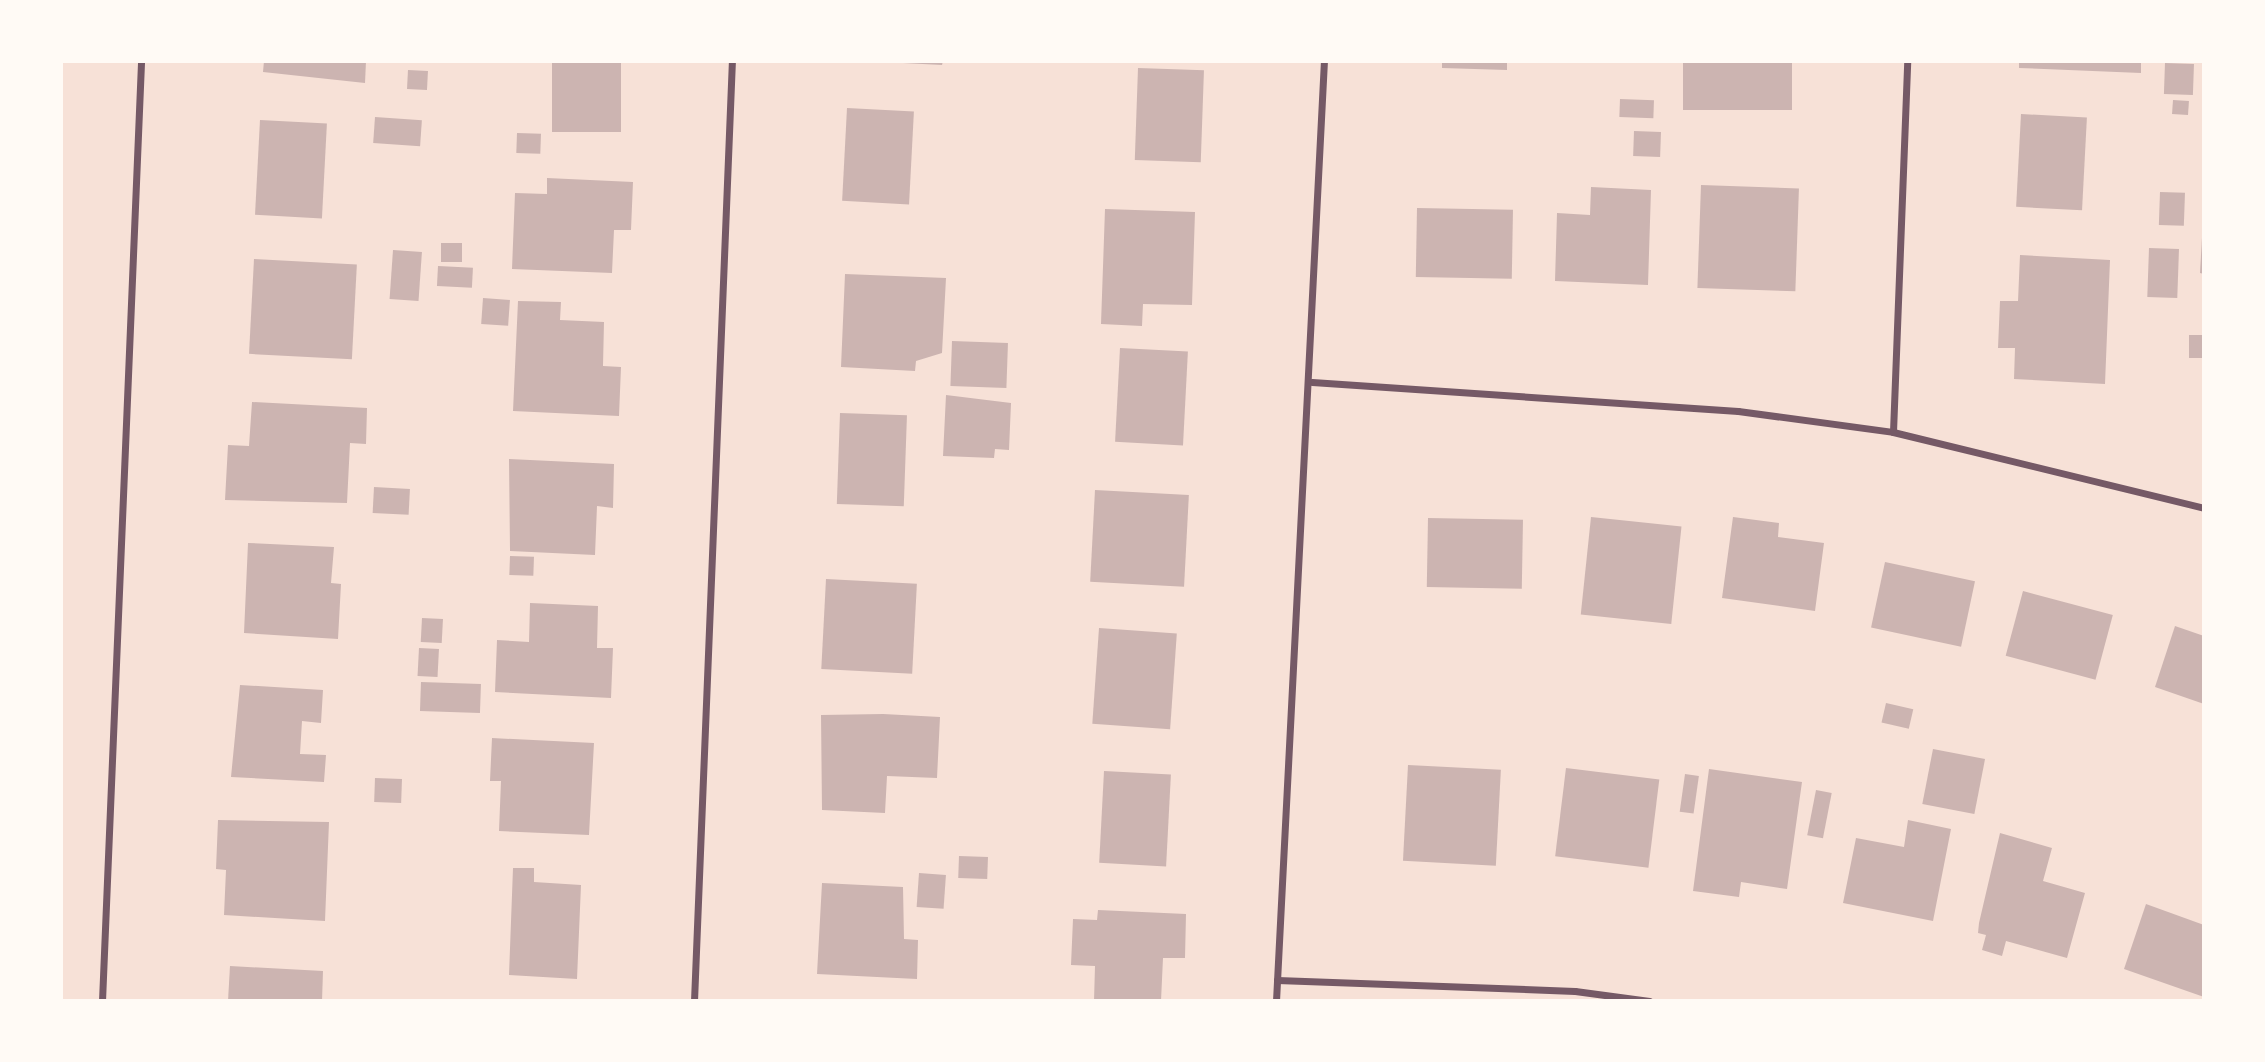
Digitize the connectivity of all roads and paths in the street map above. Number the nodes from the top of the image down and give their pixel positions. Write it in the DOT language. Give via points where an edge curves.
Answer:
graph roads {
  1 [pos="141,61"];
  2 [pos="732,61"];
  3 [pos="1324,61"];
  4 [pos="1907,61"];
  5 [pos="1312,382"];
  6 [pos="1893,432"];
  7 [pos="2204,508"];
  8 [pos="1277,980"];
  9 [pos="102,1001"];
  10 [pos="694,1001"];
  11 [pos="1276,1001"];
  12 [pos="1649,1001"];
  1 -- 9 [label="street"];
  2 -- 10 [label="street"];
  3 -- 5 [label="street"];
  4 -- 6 [label="street"];
  5 -- 6 [label="street" via="1738,411"];
  5 -- 8 [label="street"];
  6 -- 7 [label="street"];
  8 -- 11 [label="street"];
  8 -- 12 [label="street" via="1575,991"];
}
